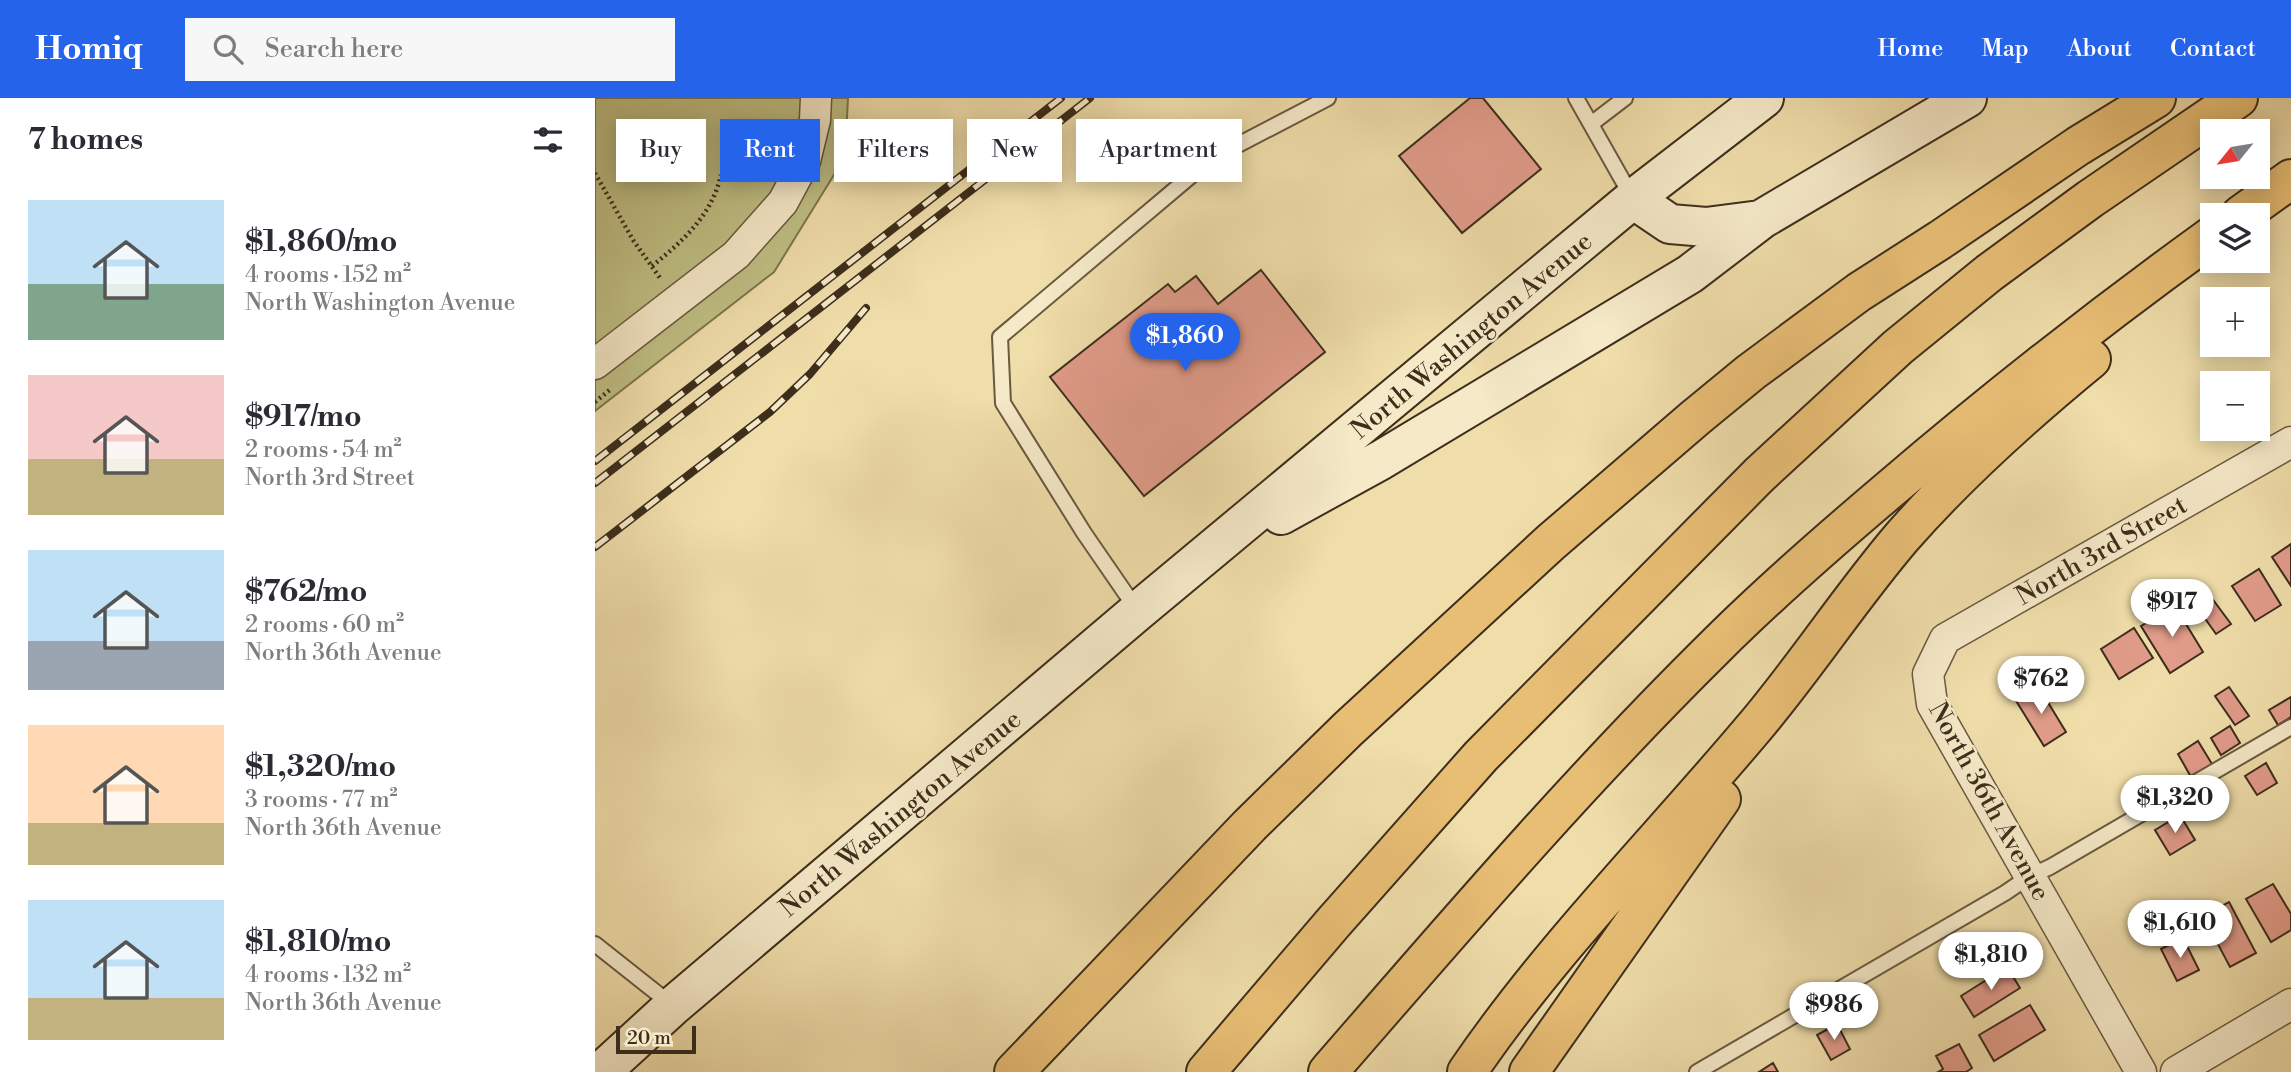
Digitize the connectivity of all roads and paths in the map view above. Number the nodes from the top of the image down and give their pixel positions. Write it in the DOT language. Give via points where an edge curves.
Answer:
graph roads {
  1 [pos="816,98"];
  2 [pos="1328,98"];
  3 [pos="1576,98"];
  4 [pos="1625,98"];
  5 [pos="1763,98"];
  6 [pos="1967,98"];
  7 [pos="2157,98"];
  8 [pos="2238,98"];
  9 [pos="1591,124"];
  10 [pos="595,173"];
  11 [pos="720,179"];
  12 [pos="2291,179"];
  13 [pos="2291,199"];
  14 [pos="1633,200"];
  15 [pos="2258,203"];
  16 [pos="2270,216"];
  17 [pos="1762,219"];
  18 [pos="2200,245"];
  19 [pos="652,266"];
  20 [pos="2200,271"];
  21 [pos="660,278"];
  22 [pos="595,364"];
  23 [pos="2291,442"];
  24 [pos="1202,558"];
  25 [pos="1137,611"];
  26 [pos="1928,674"];
  27 [pos="2291,727"];
  28 [pos="1754,729"];
  29 [pos="2030,876"];
  30 [pos="595,943"];
  31 [pos="2291,1004"];
  32 [pos="673,1006"];
  33 [pos="601,1072"];
  34 [pos="1014,1072"];
  35 [pos="1206,1072"];
  36 [pos="1328,1072"];
  37 [pos="1467,1072"];
  38 [pos="1529,1072"];
  39 [pos="1697,1072"];
  40 [pos="2141,1072"];
  41 [pos="2176,1072"];
  1 -- 22 [label="street" via="805,161 783,202 736,255"];
  2 -- 25 [label="lane" via="1211,159 1000,337 1003,403"];
  3 -- 9 [label="lane"];
  4 -- 9 [label="lane"];
  5 -- 14 [label="street"];
  6 -- 17 [label="street, North Washington Avenue"];
  7 -- 34 [label="highway" via="1859,292 1695,418 1530,560 1348,729"];
  8 -- 35 [label="highway" via="1989,273 1898,347 1759,475 1481,756"];
  9 -- 14 [label="lane"];
  10 -- 19 [label="path"];
  11 -- 19 [label="path" via="701,221"];
  12 -- 15 [label="highway"];
  13 -- 16 [label="highway"];
  14 -- 17 [label="street, North Washington Avenue" via="1670,223 1706,227"];
  14 -- 24 [label="street, North Washington Avenue"];
  17 -- 24 [label="street, North Washington Avenue" via="1690,274 1381,460"];
  18 -- 36 [label="highway" via="1979,414 1752,611 1571,797"];
  19 -- 21 [label="path"];
  20 -- 28 [label="highway" via="2058,386 1951,485 1902,538"];
  23 -- 26 [label="street, North 3rd Street" via="1945,639"];
  24 -- 25 [label="street, North Washington Avenue"];
  25 -- 32 [label="street, North Washington Avenue"];
  26 -- 29 [label="street, North 36th Avenue" via="1933,704"];
  27 -- 29 [label="lane"];
  28 -- 37 [label="highway" via="1567,940"];
  28 -- 38 [label="highway" via="1734,781"];
  29 -- 39 [label="lane"];
  29 -- 40 [label="street, North 36th Avenue"];
  30 -- 32 [label="lane"];
  31 -- 41 [label="street"];
  32 -- 33 [label="street, North Washington Avenue"];
}
